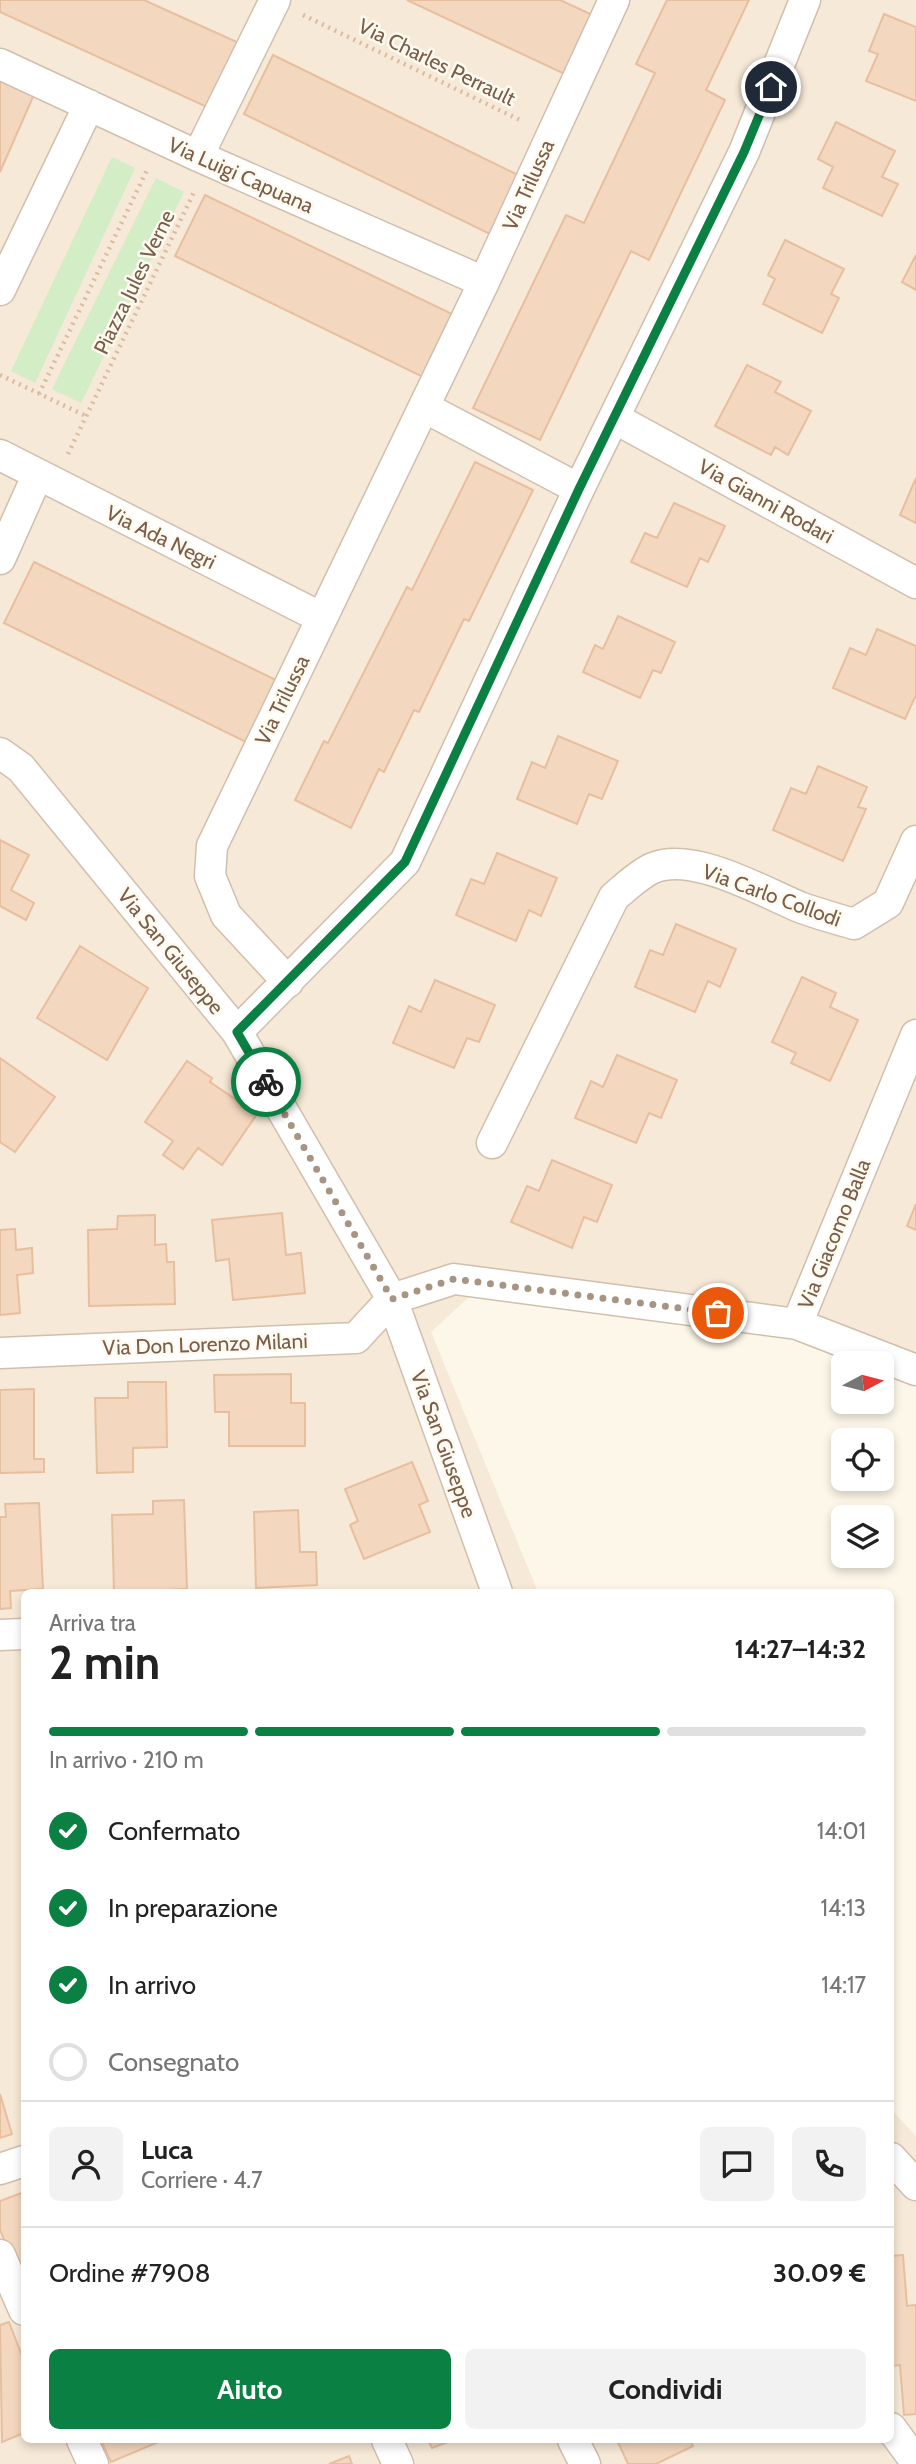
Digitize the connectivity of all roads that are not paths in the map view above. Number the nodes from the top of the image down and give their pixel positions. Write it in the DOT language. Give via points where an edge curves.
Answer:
graph roads {
  1 [pos="614,0"];
  2 [pos="805,0"];
  3 [pos="274,1"];
  4 [pos="0,64"];
  5 [pos="89,105"];
  6 [pos="203,158"];
  7 [pos="484,282"];
  8 [pos="0,290"];
  9 [pos="424,407"];
  10 [pos="616,419"];
  11 [pos="0,455"];
  12 [pos="37,476"];
  13 [pos="579,489"];
  14 [pos="0,558"];
  15 [pos="916,583"];
  16 [pos="322,618"];
  17 [pos="0,753"];
  18 [pos="916,841"];
  19 [pos="288,982"];
  20 [pos="237,1032"];
  21 [pos="916,1035"];
  22 [pos="907,1084"];
  23 [pos="492,1143"];
  24 [pos="392,1299"];
  25 [pos="797,1324"];
  26 [pos="0,1353"];
  27 [pos="916,1370"];
  28 [pos="496,1589"];
  29 [pos="21,1634"];
  30 [pos="0,1635"];
  31 [pos="894,2161"];
  32 [pos="21,2162"];
  33 [pos="0,2169"];
  34 [pos="916,2185"];
  35 [pos="0,2255"];
  36 [pos="21,2303"];
  37 [pos="894,2432"];
  38 [pos="83,2443"];
  39 [pos="388,2443"];
  40 [pos="574,2443"];
  41 [pos="916,2462"];
  42 [pos="93,2464"];
  43 [pos="398,2464"];
  44 [pos="585,2464"];
  1 -- 7 [label="street, Via Trilussa"];
  2 -- 10 [label="street" via="744,152"];
  3 -- 6 [label="street"];
  4 -- 5 [label="street, Via Luigi Capuana"];
  5 -- 6 [label="street, Via Luigi Capuana"];
  5 -- 8 [label="street"];
  6 -- 7 [label="street, Via Luigi Capuana"];
  7 -- 9 [label="street, Via Trilussa"];
  9 -- 13 [label="street"];
  9 -- 16 [label="street, Via Trilussa"];
  10 -- 13 [label="street"];
  10 -- 15 [label="street, Via Gianni Rodari"];
  11 -- 12 [label="street, Via Ada Negri"];
  12 -- 14 [label="street"];
  12 -- 16 [label="street, Via Ada Negri"];
  13 -- 19 [label="street" via="405,862"];
  16 -- 19 [label="street, Via Trilussa" via="212,846 210,876 226,915"];
  17 -- 20 [label="street, Via San Giuseppe" via="21,768"];
  18 -- 23 [label="street, Via Carlo Collodi" via="888,904 854,924 702,868 654,867 635,880 614,897"];
  19 -- 20 [label="street"];
  20 -- 24 [label="street, Via San Giuseppe"];
  21 -- 22 [label="street, Via Giacomo Balla"];
  22 -- 25 [label="street, Via Giacomo Balla"];
  24 -- 25 [label="street, Via Giacomo Balla" via="454,1279"];
  24 -- 26 [label="street, Via Don Lorenzo Milani" via="356,1338"];
  24 -- 28 [label="street, Via San Giuseppe"];
  25 -- 27 [label="street"];
  29 -- 30 [label="street"];
  31 -- 34 [label="street"];
  32 -- 33 [label="street"];
  35 -- 36 [label="street"];
  37 -- 41 [label="street"];
  38 -- 42 [label="street"];
  39 -- 43 [label="street"];
  40 -- 44 [label="street"];
}
